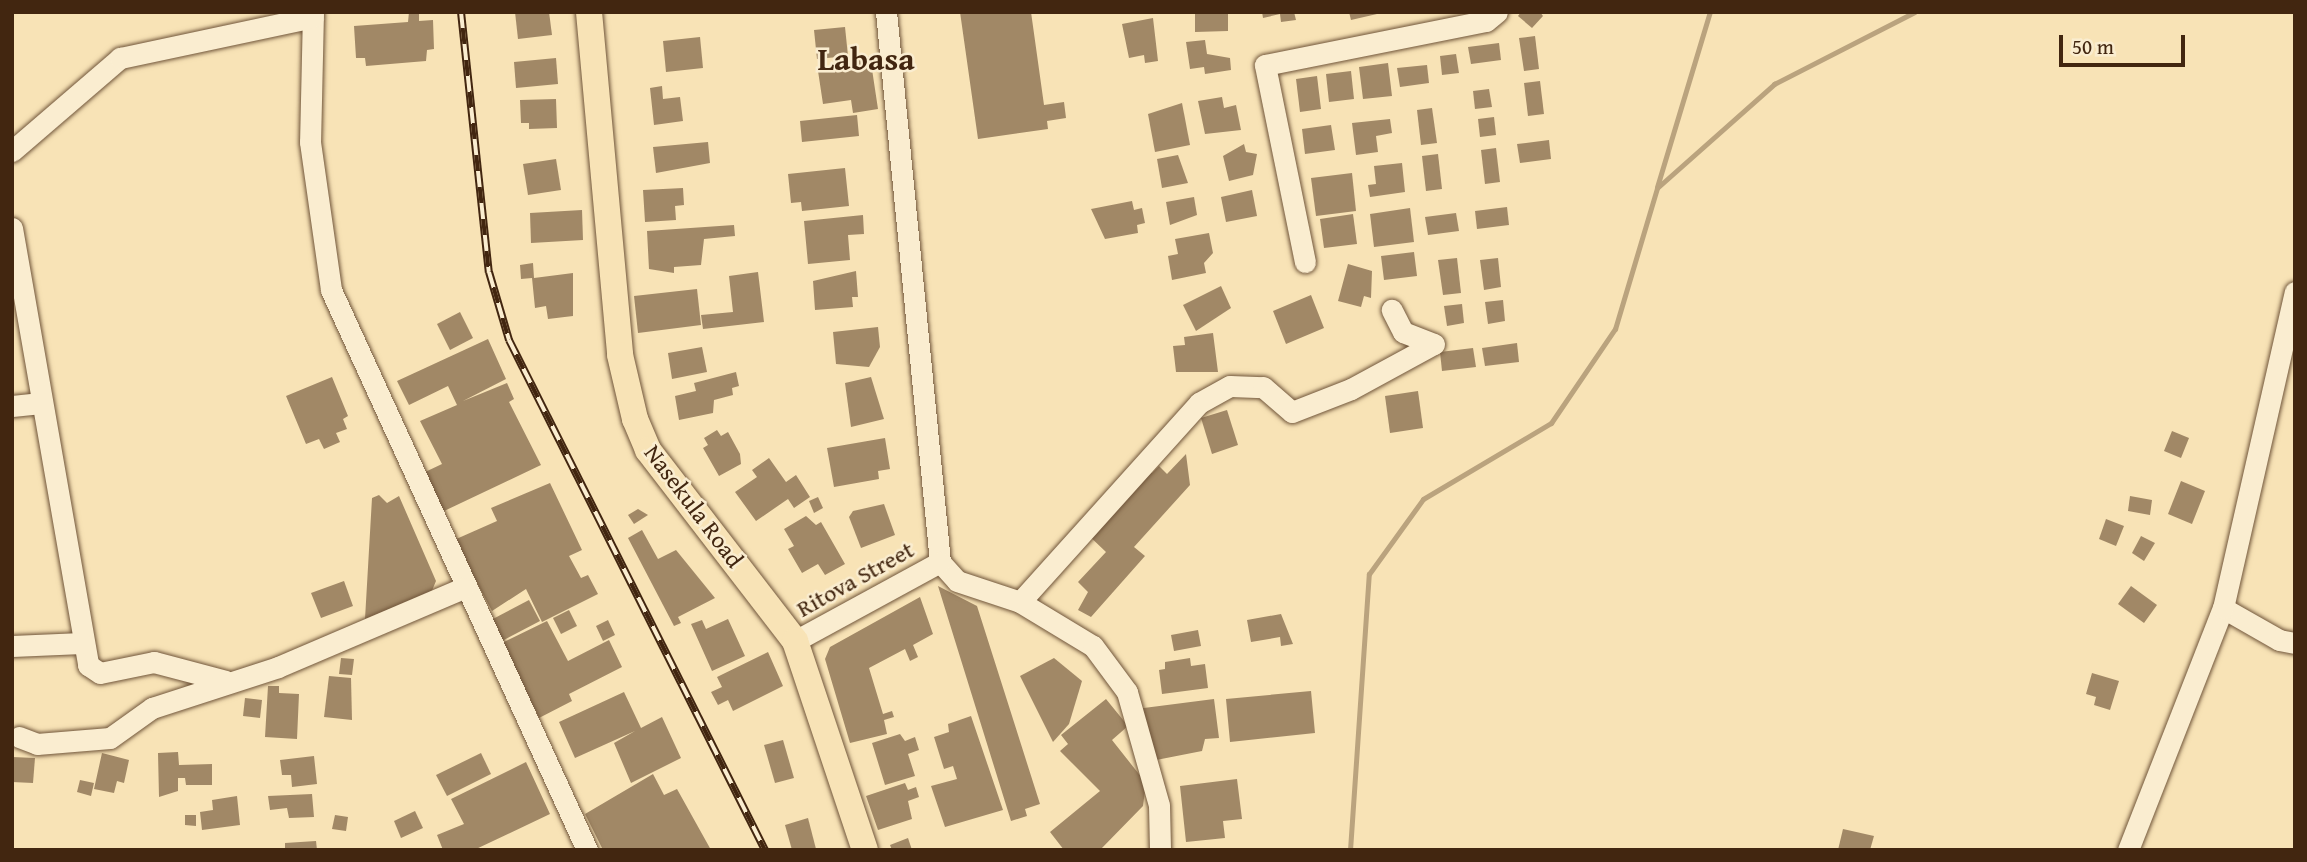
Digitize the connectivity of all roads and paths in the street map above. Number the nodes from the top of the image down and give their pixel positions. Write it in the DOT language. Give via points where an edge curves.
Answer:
graph roads {
  1 [pos="589,12"];
  2 [pos="886,12"];
  3 [pos="1497,12"];
  4 [pos="313,15"];
  5 [pos="12,151"];
  6 [pos="12,228"];
  7 [pos="1305,262"];
  8 [pos="2294,300"];
  9 [pos="1392,310"];
  10 [pos="41,403"];
  11 [pos="12,406"];
  12 [pos="940,562"];
  13 [pos="463,589"];
  14 [pos="1020,602"];
  15 [pos="2223,608"];
  16 [pos="795,642"];
  17 [pos="82,643"];
  18 [pos="2295,643"];
  19 [pos="12,646"];
  20 [pos="226,681"];
  21 [pos="19,737"];
  22 [pos="587,850"];
  23 [pos="865,850"];
  24 [pos="1160,850"];
  25 [pos="2128,850"];
  1 -- 16 [label="main road, Nasekula Road" via="620,355 635,418 648,450"];
  2 -- 12 [label="street"];
  3 -- 7 [label="street" via="1486,21 1433,34 1265,65"];
  4 -- 5 [label="street" via="120,58"];
  4 -- 13 [label="street" via="310,142 331,290"];
  6 -- 10 [label="street"];
  8 -- 15 [label="street"];
  9 -- 14 [label="street" via="1403,332 1434,344 1351,389 1292,412 1263,387 1230,386 1199,403"];
  10 -- 11 [label="street"];
  10 -- 17 [label="street"];
  12 -- 14 [label="street" via="957,581"];
  12 -- 16 [label="street, Ritova Street"];
  13 -- 20 [label="street" via="278,667"];
  13 -- 22 [label="street"];
  14 -- 24 [label="street" via="1093,646 1127,692 1159,805"];
  15 -- 18 [label="street" via="2279,640"];
  15 -- 25 [label="street"];
  16 -- 23 [label="main road, Nasekula Road"];
  17 -- 19 [label="street"];
  17 -- 20 [label="street" via="88,665 100,673 154,662"];
  20 -- 21 [label="street" via="152,708 110,738 37,744"];
}
